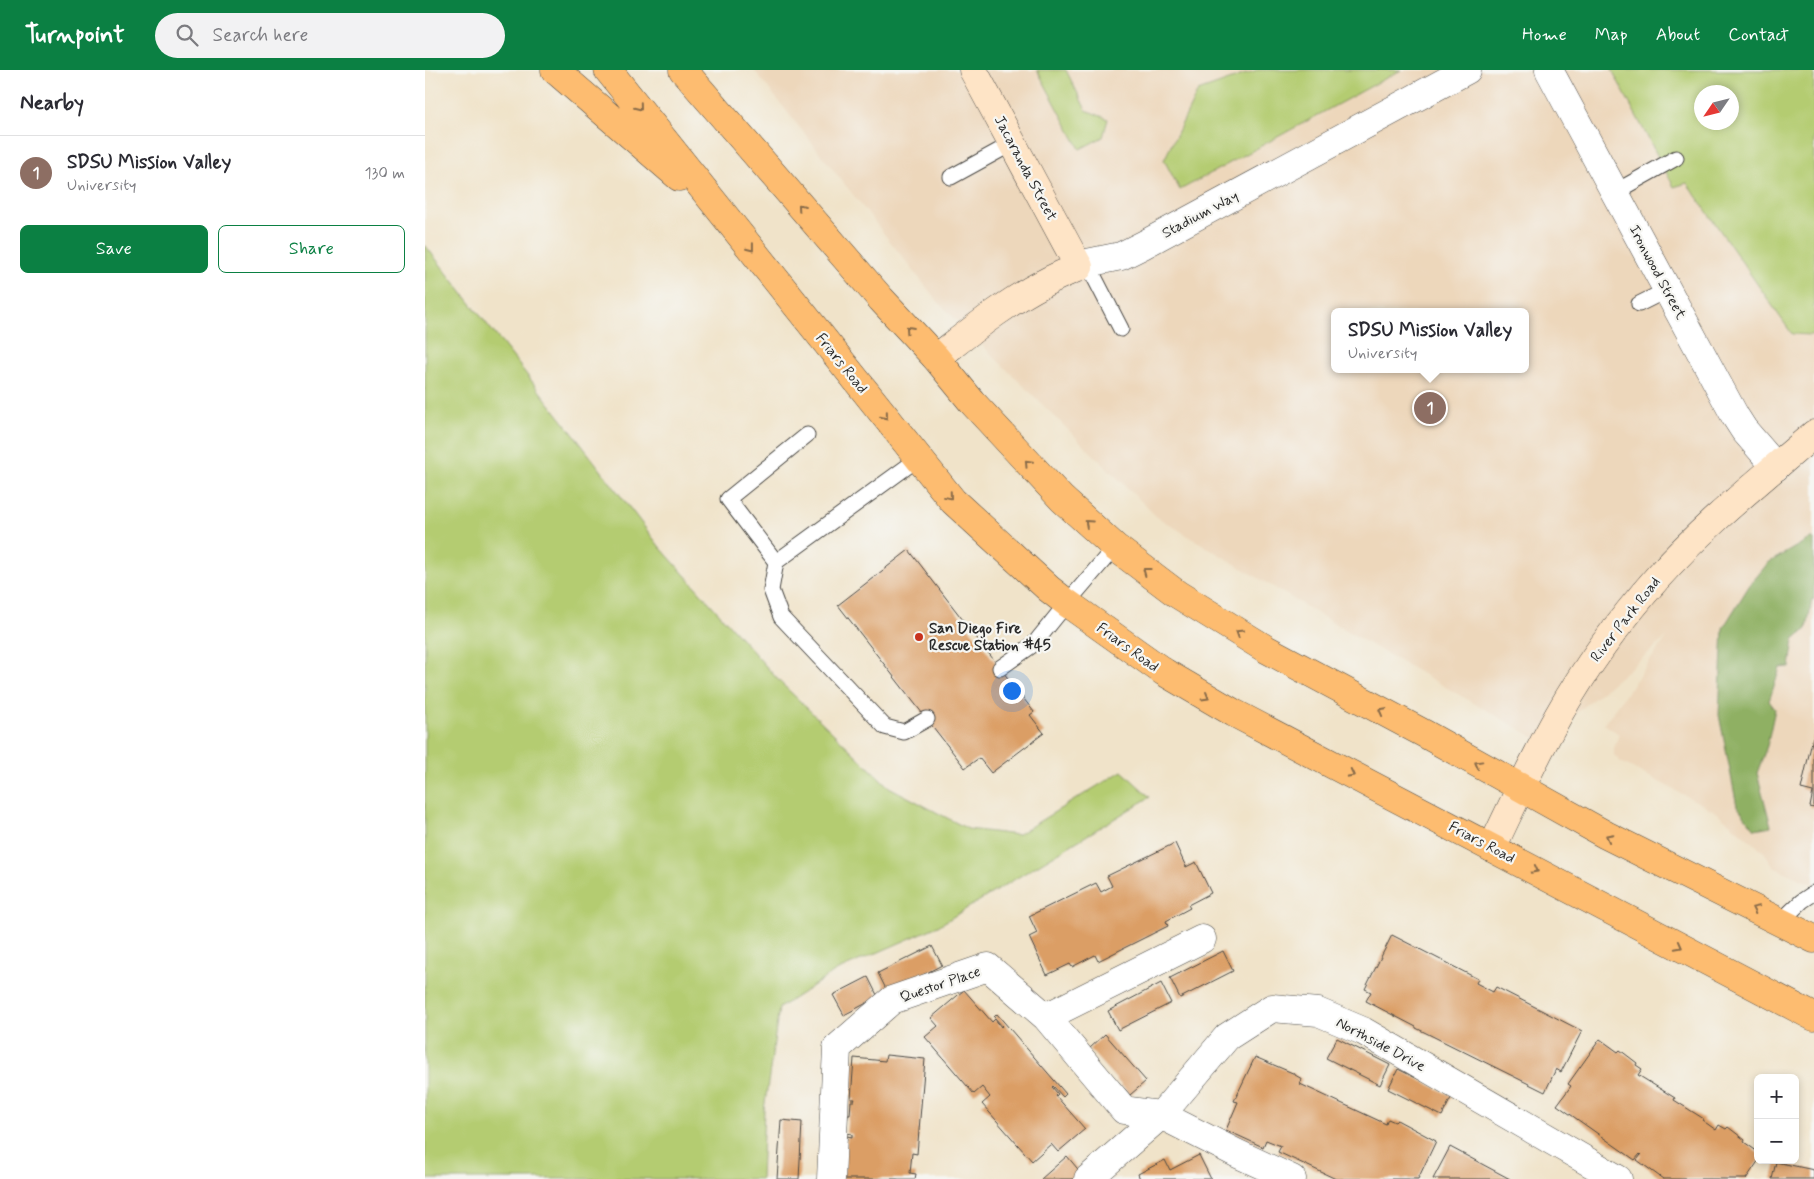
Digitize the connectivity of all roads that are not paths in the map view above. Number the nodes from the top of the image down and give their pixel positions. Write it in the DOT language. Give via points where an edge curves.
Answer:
graph roads {
  1 [pos="555,70"];
  2 [pos="608,70"];
  3 [pos="683,70"];
  4 [pos="973,70"];
  5 [pos="1467,70"];
  6 [pos="1549,70"];
  7 [pos="1013,143"];
  8 [pos="1676,158"];
  9 [pos="951,177"];
  10 [pos="1615,192"];
  11 [pos="729,220"];
  12 [pos="1083,265"];
  13 [pos="1667,290"];
  14 [pos="1639,304"];
  15 [pos="1121,329"];
  16 [pos="936,358"];
  17 [pos="1814,434"];
  18 [pos="807,435"];
  19 [pos="919,458"];
  20 [pos="1776,466"];
  21 [pos="1115,547"];
  22 [pos="776,562"];
  23 [pos="1067,603"];
  24 [pos="1001,668"];
  25 [pos="927,719"];
  26 [pos="1521,788"];
  27 [pos="1492,848"];
  28 [pos="1814,892"];
  29 [pos="1781,922"];
  30 [pos="1814,938"];
  31 [pos="1202,939"];
  32 [pos="1046,1017"];
  33 [pos="1814,1017"];
  34 [pos="1161,1115"];
  35 [pos="1236,1153"];
  36 [pos="831,1179"];
  37 [pos="1089,1179"];
  38 [pos="1249,1179"];
  39 [pos="1292,1179"];
  40 [pos="1618,1179"];
  1 -- 11 [label="highway"];
  2 -- 11 [label="highway, Friars Road, one-way"];
  16 -- 3 [label="highway, one-way"];
  4 -- 7 [label="street, Jacaranda Street"];
  5 -- 12 [label="street, Stadium Way" via="1143,245 1121,256"];
  6 -- 10 [label="street, Ironwood Street"];
  7 -- 9 [label="lane"];
  7 -- 12 [label="street, Jacaranda Street"];
  8 -- 10 [label="lane"];
  10 -- 13 [label="street, Ironwood Street"];
  11 -- 19 [label="highway, Friars Road, one-way"];
  12 -- 15 [label="lane"];
  12 -- 16 [label="street, Stadium Way" via="1025,294"];
  13 -- 14 [label="lane"];
  13 -- 20 [label="street, Ironwood Street" via="1735,416"];
  21 -- 16 [label="highway, one-way" via="1061,499"];
  17 -- 20 [label="street, River Park Road"];
  18 -- 22 [label="lane" via="728,499"];
  19 -- 22 [label="lane"];
  19 -- 23 [label="highway, Friars Road, one-way" via="953,501"];
  20 -- 26 [label="street, River Park Road" via="1688,545 1627,614 1595,656 1559,715"];
  21 -- 23 [label="lane"];
  26 -- 21 [label="highway, one-way" via="1266,649 1177,594"];
  22 -- 25 [label="lane" via="771,590 781,617 885,727 904,732"];
  23 -- 24 [label="lane" via="1034,644"];
  23 -- 27 [label="highway, Friars Road, one-way" via="1164,672"];
  26 -- 27 [label="street, River Park Road"];
  29 -- 26 [label="highway, one-way" via="1606,835"];
  27 -- 33 [label="highway, Friars Road, one-way"];
  28 -- 29 [label="lane"];
  29 -- 30 [label="highway"];
  31 -- 32 [label="street"];
  32 -- 34 [label="street, Questor Place" via="1124,1110"];
  32 -- 36 [label="street, Questor Place" via="988,968 892,1000 837,1048"];
  34 -- 35 [label="street, Questor Place"];
  34 -- 37 [label="street, Northside Drive"];
  34 -- 40 [label="street, Northside Drive" via="1227,1037 1273,1008 1317,1012 1363,1031"];
  35 -- 38 [label="street"];
  35 -- 39 [label="street, Questor Place"];
}
